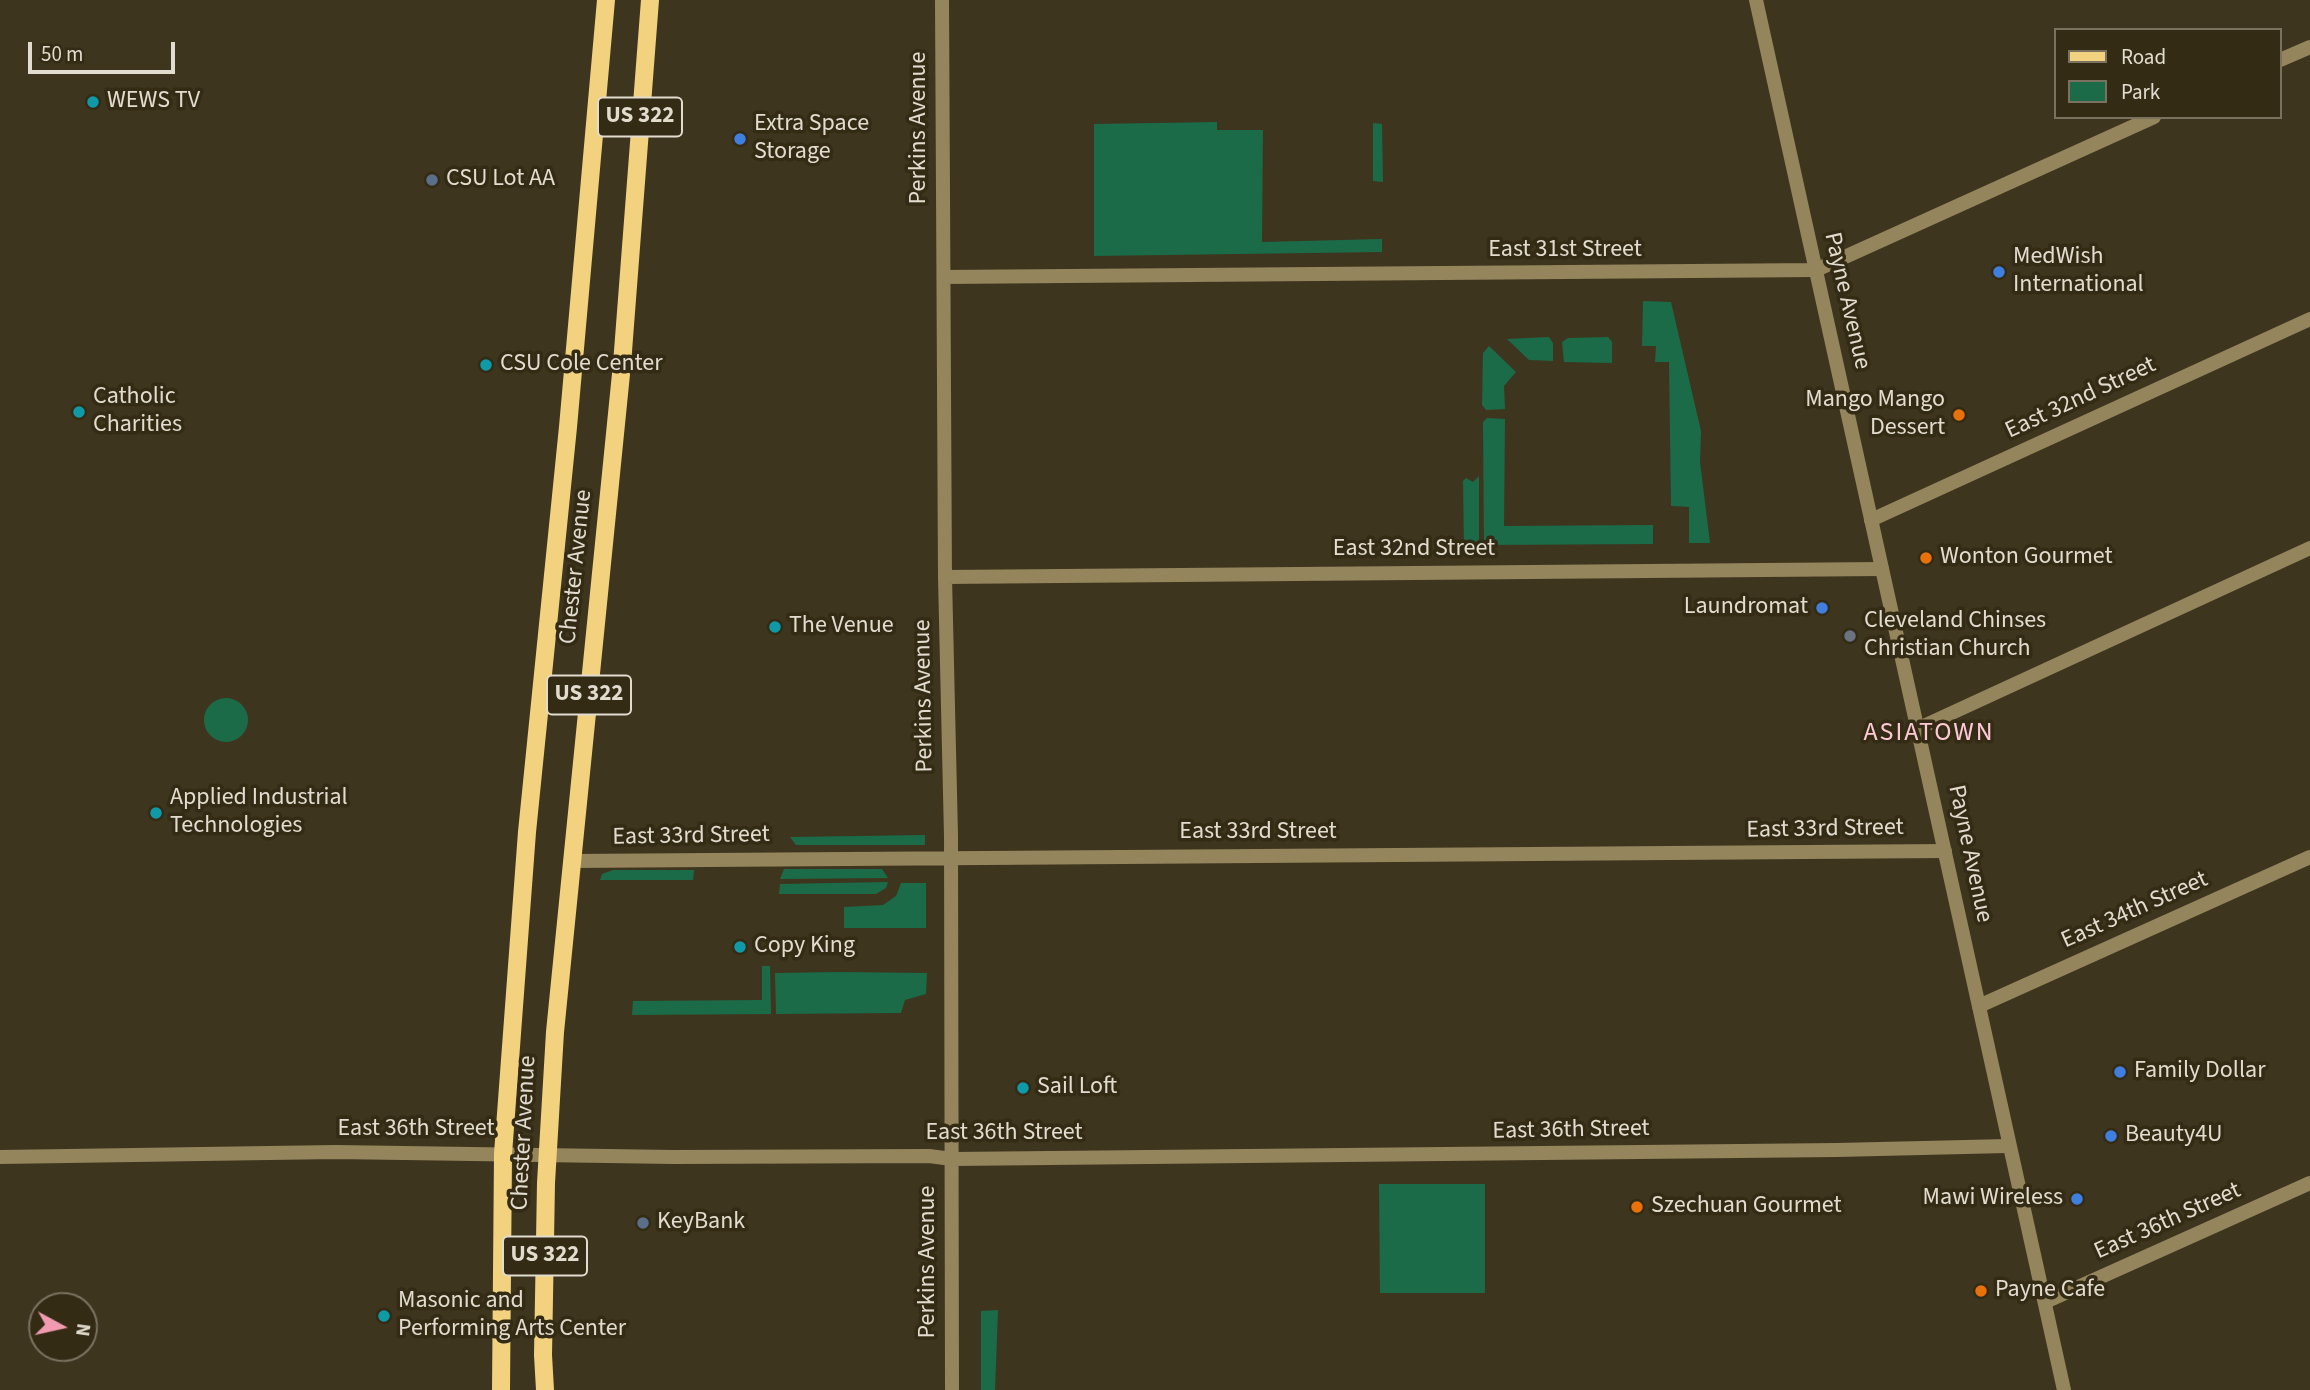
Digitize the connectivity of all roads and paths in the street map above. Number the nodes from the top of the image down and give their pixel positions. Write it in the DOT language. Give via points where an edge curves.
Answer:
graph roads {
  1 [pos="606,0"];
  2 [pos="650,0"];
  3 [pos="942,0"];
  4 [pos="1756,0"];
  5 [pos="2310,47"];
  6 [pos="2282,59"];
  7 [pos="2150,119"];
  8 [pos="1816,270"];
  9 [pos="944,277"];
  10 [pos="2310,319"];
  11 [pos="1871,520"];
  12 [pos="2310,548"];
  13 [pos="1882,569"];
  14 [pos="945,577"];
  15 [pos="1917,729"];
  16 [pos="1945,851"];
  17 [pos="950,857"];
  18 [pos="2310,857"];
  19 [pos="572,861"];
  20 [pos="1979,1006"];
  21 [pos="2008,1146"];
  22 [pos="503,1154"];
  23 [pos="547,1156"];
  24 [pos="0,1157"];
  25 [pos="952,1159"];
  26 [pos="2310,1183"];
  27 [pos="2045,1302"];
  28 [pos="501,1390"];
  29 [pos="545,1390"];
  30 [pos="952,1390"];
  31 [pos="2064,1390"];
  1 -- 22 [label="main road, Chester Avenue / US 322" via="527,832"];
  2 -- 19 [label="main road, Chester Avenue / US 322" via="622,364"];
  3 -- 9 [label="street, Perkins Avenue"];
  4 -- 8 [label="street, Payne Avenue"];
  5 -- 6 [label="street"];
  7 -- 8 [label="street, East 31st Street"];
  8 -- 9 [label="street, East 31st Street"];
  8 -- 11 [label="street, Payne Avenue"];
  9 -- 14 [label="street, Perkins Avenue"];
  10 -- 11 [label="street, East 32nd Street"];
  11 -- 13 [label="street, Payne Avenue"];
  12 -- 15 [label="street"];
  13 -- 14 [label="street, East 32nd Street"];
  13 -- 15 [label="street, Payne Avenue"];
  14 -- 17 [label="street, Perkins Avenue"];
  15 -- 16 [label="street, Payne Avenue"];
  16 -- 17 [label="street, East 33rd Street"];
  16 -- 20 [label="street, Payne Avenue"];
  17 -- 19 [label="street, East 33rd Street"];
  17 -- 25 [label="street, Perkins Avenue"];
  18 -- 20 [label="street, East 34th Street"];
  19 -- 23 [label="main road, Chester Avenue / US 322"];
  20 -- 21 [label="street, Payne Avenue"];
  21 -- 25 [label="street, East 36th Street"];
  21 -- 27 [label="street, Payne Avenue"];
  22 -- 23 [label="street, East 36th Street"];
  22 -- 24 [label="street, East 36th Street"];
  22 -- 28 [label="main road, Chester Avenue / US 322"];
  23 -- 25 [label="street, East 36th Street"];
  23 -- 29 [label="main road, Chester Avenue / US 322"];
  25 -- 30 [label="street, Perkins Avenue"];
  26 -- 27 [label="street, East 36th Street"];
  27 -- 31 [label="street, Payne Avenue"];
}
